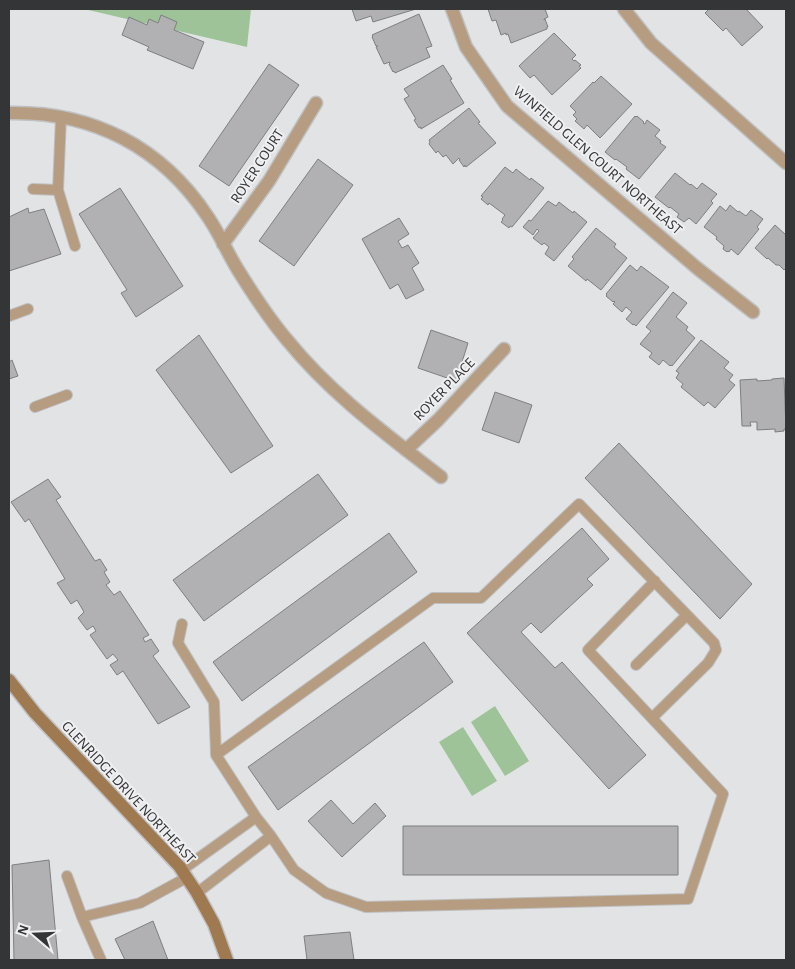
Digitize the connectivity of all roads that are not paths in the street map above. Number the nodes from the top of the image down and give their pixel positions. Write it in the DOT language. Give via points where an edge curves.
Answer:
graph roads {
  1 [pos="452,9"];
  2 [pos="624,9"];
  3 [pos="316,104"];
  4 [pos="9,113"];
  5 [pos="61,117"];
  6 [pos="786,163"];
  7 [pos="33,189"];
  8 [pos="58,190"];
  9 [pos="223,244"];
  10 [pos="75,246"];
  11 [pos="28,309"];
  12 [pos="753,312"];
  13 [pos="9,316"];
  14 [pos="504,349"];
  15 [pos="67,395"];
  16 [pos="35,407"];
  17 [pos="406,450"];
  18 [pos="441,477"];
  19 [pos="655,581"];
  20 [pos="687,615"];
  21 [pos="182,624"];
  22 [pos="636,665"];
  23 [pos="9,680"];
  24 [pos="652,718"];
  25 [pos="216,755"];
  26 [pos="256,817"];
  27 [pos="271,836"];
  28 [pos="184,874"];
  29 [pos="67,876"];
  30 [pos="197,893"];
  31 [pos="82,917"];
  32 [pos="101,960"];
  33 [pos="227,960"];
  1 -- 12 [label="street, WINFIELD GLEN COURT NORTHEAST" via="466,47 507,106"];
  2 -- 6 [label="street" via="651,43"];
  3 -- 9 [label="street, ROYER COURT" via="269,181"];
  4 -- 5 [label="street" via="29,112"];
  5 -- 8 [label="lane"];
  5 -- 9 [label="street" via="108,131 164,165 193,196"];
  7 -- 8 [label="lane"];
  8 -- 10 [label="lane"];
  9 -- 17 [label="street" via="261,305 319,376 358,413"];
  11 -- 13 [label="lane"];
  14 -- 17 [label="street, ROYER PLACE"];
  15 -- 16 [label="lane"];
  17 -- 18 [label="street"];
  19 -- 20 [label="lane"];
  19 -- 24 [label="lane" via="588,650"];
  19 -- 25 [label="lane" via="579,504 481,598 433,598"];
  20 -- 22 [label="lane"];
  20 -- 24 [label="lane" via="714,643 716,650 708,663"];
  21 -- 25 [label="lane" via="178,643 214,702"];
  23 -- 28 [label="main road, GLENRIDGE DRIVE NORTHEAST" via="34,713"];
  24 -- 27 [label="lane" via="723,794 688,898 366,907 326,893 294,870"];
  25 -- 26 [label="lane"];
  26 -- 27 [label="lane"];
  26 -- 28 [label="lane"];
  27 -- 30 [label="lane"];
  28 -- 30 [label="main road, GLENRIDGE DRIVE NORTHEAST"];
  28 -- 31 [label="lane" via="140,903"];
  29 -- 31 [label="lane"];
  30 -- 33 [label="main road, GLENRIDGE DRIVE NORTHEAST" via="214,924"];
  31 -- 32 [label="lane"];
}
